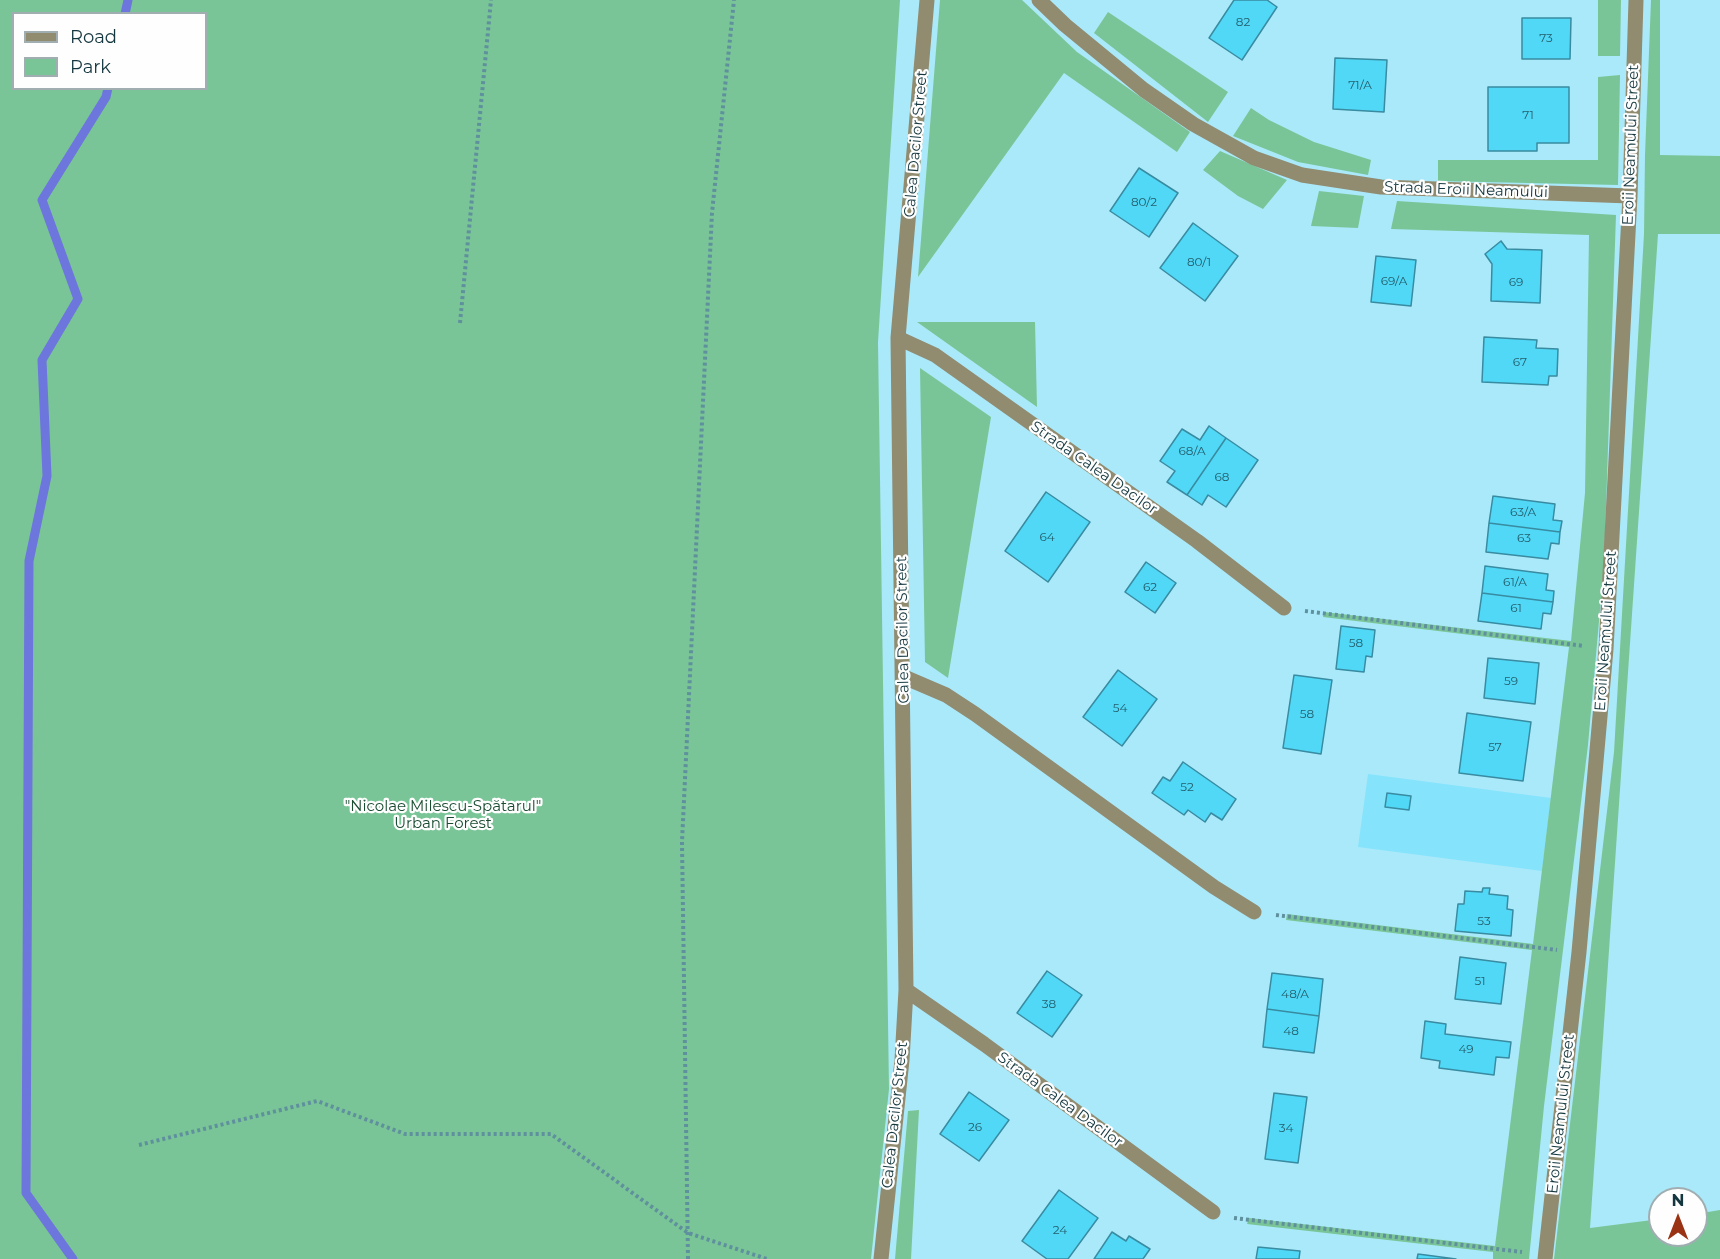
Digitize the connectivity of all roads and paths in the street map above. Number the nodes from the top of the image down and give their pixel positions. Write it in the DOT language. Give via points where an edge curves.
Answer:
graph roads {
  1 [pos="491,0"];
  2 [pos="734,0"];
  3 [pos="927,0"];
  4 [pos="1039,0"];
  5 [pos="1636,0"];
  6 [pos="1630,196"];
  7 [pos="460,323"];
  8 [pos="898,338"];
  9 [pos="1284,608"];
  10 [pos="1606,649"];
  11 [pos="904,677"];
  12 [pos="1254,912"];
  13 [pos="1579,952"];
  14 [pos="906,990"];
  15 [pos="139,1145"];
  16 [pos="1213,1212"];
  17 [pos="688,1233"];
  18 [pos="1545,1257"];
  19 [pos="688,1259"];
  20 [pos="767,1259"];
  21 [pos="881,1259"];
  1 -- 7 [label="path"];
  2 -- 17 [label="path" via="712,213 682,842"];
  3 -- 8 [label="street, Calea Dacilor Street"];
  4 -- 6 [label="street, Strada Eroii Neamului" via="1144,90 1193,124 1254,158 1302,175 1381,187"];
  5 -- 6 [label="street, Eroii Neamului Street"];
  6 -- 10 [label="street, Eroii Neamului Street"];
  8 -- 9 [label="street, Strada Calea Dacilor" via="935,355 1197,541"];
  8 -- 11 [label="street, Calea Dacilor Street"];
  9 -- 10 [label="path"];
  10 -- 13 [label="street, Eroii Neamului Street"];
  11 -- 12 [label="street" via="946,695 975,714"];
  11 -- 14 [label="street, Calea Dacilor Street"];
  12 -- 13 [label="path"];
  13 -- 18 [label="street, Eroii Neamului Street"];
  14 -- 16 [label="street, Strada Calea Dacilor"];
  14 -- 21 [label="street, Calea Dacilor Street"];
  15 -- 17 [label="path" via="317,1101 405,1134 551,1134"];
  16 -- 18 [label="path" via="1244,1221"];
  17 -- 19 [label="path"];
  17 -- 20 [label="path"];
}
